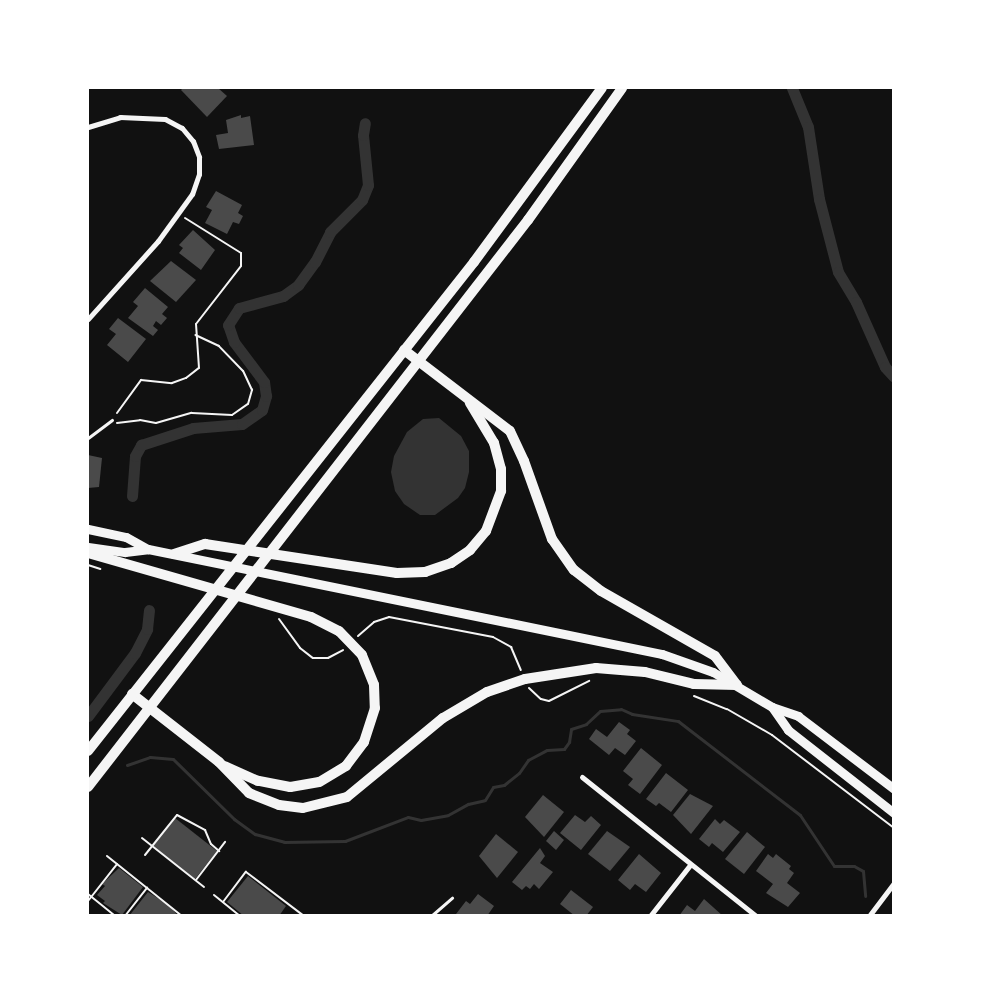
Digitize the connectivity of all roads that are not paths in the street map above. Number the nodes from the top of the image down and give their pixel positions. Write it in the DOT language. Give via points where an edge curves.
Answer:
graph roads {
  1 [pos="602,88"];
  2 [pos="622,88"];
  3 [pos="88,127"];
  4 [pos="88,319"];
  5 [pos="404,350"];
  6 [pos="418,361"];
  7 [pos="468,400"];
  8 [pos="112,420"];
  9 [pos="88,438"];
  10 [pos="88,528"];
  11 [pos="88,547"];
  12 [pos="148,549"];
  13 [pos="88,553"];
  14 [pos="174,554"];
  15 [pos="737,685"];
  16 [pos="132,694"];
  17 [pos="148,706"];
  18 [pos="772,707"];
  19 [pos="88,752"];
  20 [pos="219,762"];
  21 [pos="582,777"];
  22 [pos="88,787"];
  23 [pos="894,789"];
  24 [pos="894,813"];
  25 [pos="690,864"];
  26 [pos="894,883"];
  27 [pos="452,898"];
  28 [pos="432,916"];
  29 [pos="650,916"];
  30 [pos="756,916"];
  31 [pos="869,916"];
  1 -- 5 [label="main road" via="515,208"];
  2 -- 6 [label="main road" via="528,220"];
  3 -- 4 [label="street" via="120,117 164,119 182,128 199,157 199,174 192,194 129,276"];
  5 -- 6 [label="main road"];
  5 -- 16 [label="main road"];
  6 -- 7 [label="main road"];
  6 -- 17 [label="main road"];
  7 -- 14 [label="main road" via="494,444 501,476 494,517 476,543 450,563 415,574 204,544"];
  7 -- 15 [label="main road" via="510,431 552,538 574,570 601,591 714,656"];
  8 -- 9 [label="lane"];
  10 -- 12 [label="main road" via="126,537"];
  11 -- 12 [label="main road" via="125,552"];
  12 -- 14 [label="main road"];
  13 -- 20 [label="main road" via="322,622 352,642 366,661 374,686 372,725 359,751 346,766 309,784 272,785"];
  14 -- 15 [label="main road" via="636,647 687,662"];
  15 -- 18 [label="main road"];
  15 -- 20 [label="main road" via="694,684 645,672 596,668 525,679 487,692 457,709 421,735 356,792 338,801 313,807 294,808 264,801 249,793"];
  16 -- 17 [label="main road"];
  16 -- 19 [label="main road"];
  17 -- 20 [label="main road"];
  17 -- 22 [label="main road"];
  18 -- 23 [label="main road" via="798,716"];
  18 -- 24 [label="main road" via="788,730"];
  21 -- 25 [label="street"];
  25 -- 29 [label="street"];
  25 -- 30 [label="street"];
  26 -- 31 [label="street"];
  27 -- 28 [label="lane"];
}
